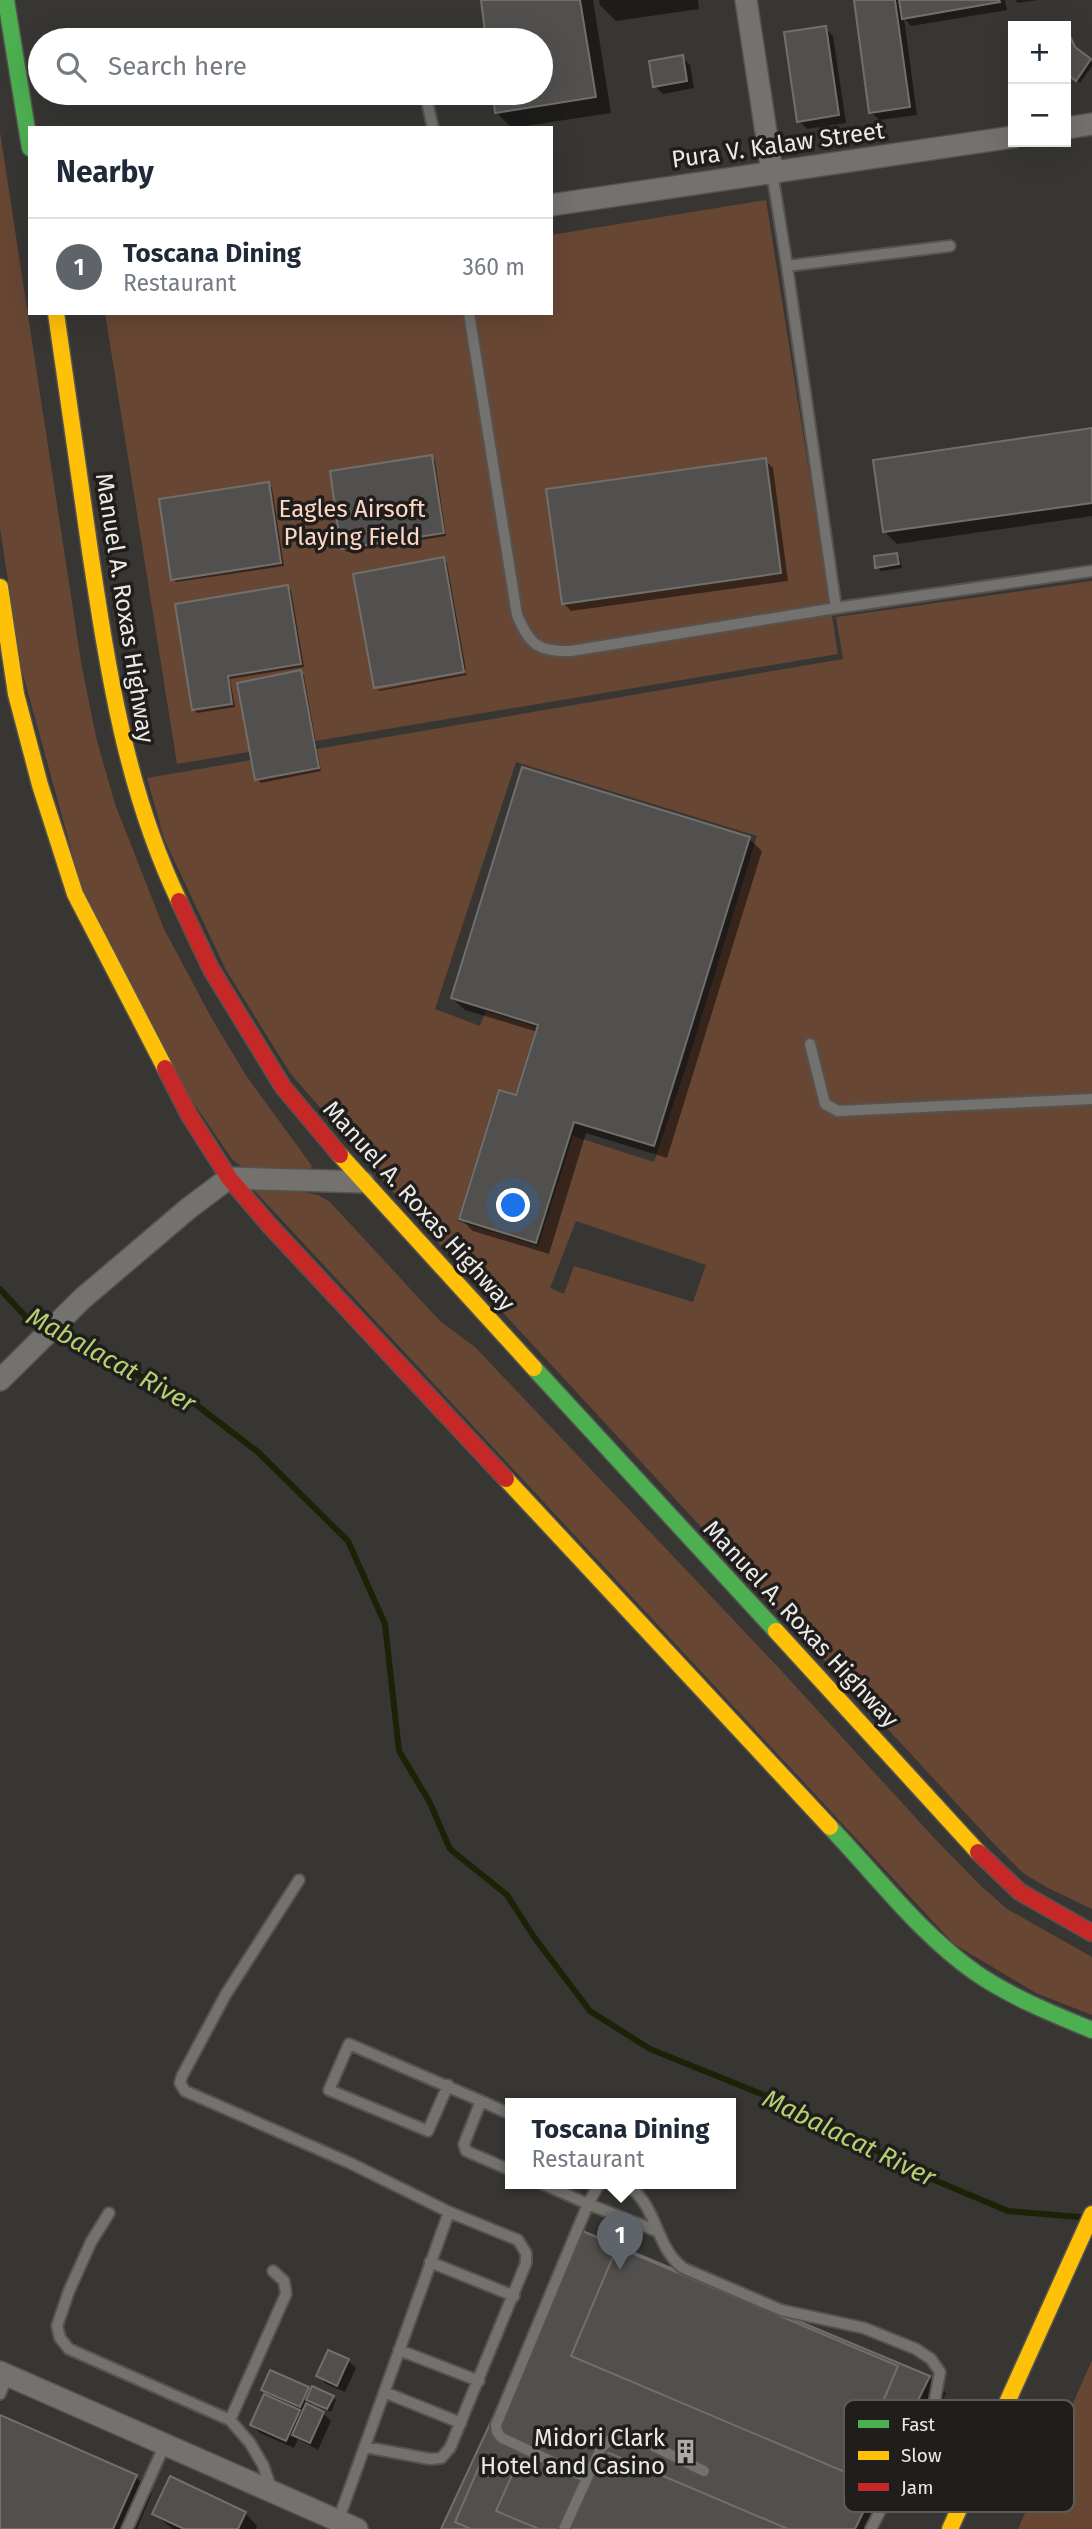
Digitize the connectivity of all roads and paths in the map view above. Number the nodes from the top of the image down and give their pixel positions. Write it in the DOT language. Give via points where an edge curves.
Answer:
graph roads {
  1 [pos="6,0"];
  2 [pos="747,0"];
  3 [pos="428,105"];
  4 [pos="1092,124"];
  5 [pos="433,126"];
  6 [pos="1071,127"];
  7 [pos="28,136"];
  8 [pos="1008,138"];
  9 [pos="772,172"];
  10 [pos="553,205"];
  11 [pos="950,246"];
  12 [pos="787,266"];
  13 [pos="56,315"];
  14 [pos="469,315"];
  15 [pos="1092,571"];
  16 [pos="0,587"];
  17 [pos="836,608"];
  18 [pos="810,1044"];
  19 [pos="1092,1099"];
  20 [pos="229,1178"];
  21 [pos="363,1182"];
  22 [pos="0,1380"];
  23 [pos="299,1881"];
  24 [pos="1092,1933"];
  25 [pos="1089,2031"];
  26 [pos="448,2085"];
  27 [pos="481,2101"];
  28 [pos="505,2112"];
  29 [pos="505,2168"];
  30 [pos="554,2189"];
  31 [pos="596,2189"];
  32 [pos="633,2189"];
  33 [pos="588,2204"];
  34 [pos="449,2212"];
  35 [pos="109,2213"];
  36 [pos="1092,2214"];
  37 [pos="657,2231"];
  38 [pos="430,2262"];
  39 [pos="274,2271"];
  40 [pos="514,2296"];
  41 [pos="399,2350"];
  42 [pos="3,2380"];
  43 [pos="479,2381"];
  44 [pos="384,2392"];
  45 [pos="934,2400"];
  46 [pos="1009,2400"];
  47 [pos="230,2420"];
  48 [pos="461,2423"];
  49 [pos="165,2444"];
  50 [pos="365,2448"];
  51 [pos="704,2471"];
  52 [pos="587,2478"];
  53 [pos="273,2492"];
  54 [pos="879,2512"];
  55 [pos="958,2512"];
  56 [pos="348,2525"];
  57 [pos="127,2529"];
  58 [pos="564,2529"];
  59 [pos="871,2529"];
  60 [pos="950,2529"];
  1 -- 7 [label="main road"];
  2 -- 9 [label="street"];
  3 -- 5 [label="lane"];
  4 -- 6 [label="street"];
  8 -- 9 [label="street, Pura V. Kalaw Street"];
  9 -- 10 [label="street, Pura V. Kalaw Street"];
  9 -- 12 [label="lane"];
  11 -- 12 [label="lane"];
  12 -- 17 [label="lane"];
  13 -- 21 [label="main road, Manuel A. Roxas Highway" via="108,674 125,755 163,869 211,969 283,1087"];
  14 -- 17 [label="lane" via="517,615 530,640 554,652 571,651"];
  15 -- 17 [label="lane"];
  16 -- 20 [label="main road" via="16,694 75,894 189,1115"];
  18 -- 19 [label="lane" via="825,1104 838,1111"];
  20 -- 21 [label="street"];
  20 -- 22 [label="street" via="83,1298"];
  20 -- 25 [label="main road" via="934,1938 976,1973"];
  21 -- 24 [label="main road, Manuel A. Roxas Highway" via="986,1860 1020,1892"];
  23 -- 34 [label="lane" via="226,1994 180,2083 185,2091"];
  26 -- 26 [label="lane" via="349,2044 329,2090 428,2131"];
  26 -- 27 [label="lane"];
  27 -- 28 [label="lane"];
  27 -- 29 [label="lane" via="464,2148"];
  30 -- 33 [label="lane"];
  31 -- 33 [label="lane"];
  32 -- 37 [label="lane"];
  33 -- 37 [label="lane"];
  33 -- 52 [label="lane" via="496,2425 502,2438"];
  34 -- 38 [label="lane"];
  34 -- 40 [label="lane" via="518,2239 526,2263"];
  35 -- 47 [label="lane" via="69,2291 57,2326 60,2338 69,2348"];
  36 -- 46 [label="main road"];
  37 -- 45 [label="lane" via="672,2260 683,2268 781,2310 864,2328 916,2349 940,2372"];
  38 -- 40 [label="lane"];
  38 -- 41 [label="lane"];
  39 -- 47 [label="lane" via="284,2281 286,2294"];
  40 -- 43 [label="lane"];
  41 -- 43 [label="lane"];
  41 -- 44 [label="lane"];
  42 -- 49 [label="street"];
  43 -- 48 [label="lane"];
  44 -- 48 [label="lane"];
  44 -- 50 [label="lane"];
  47 -- 53 [label="lane" via="257,2454"];
  48 -- 50 [label="lane" via="441,2458"];
  49 -- 53 [label="street"];
  49 -- 57 [label="lane"];
  50 -- 56 [label="lane"];
  51 -- 52 [label="lane" via="635,2437 617,2434 601,2448"];
  52 -- 58 [label="lane"];
  53 -- 56 [label="street"];
  54 -- 59 [label="lane"];
  55 -- 60 [label="main road"];
}
